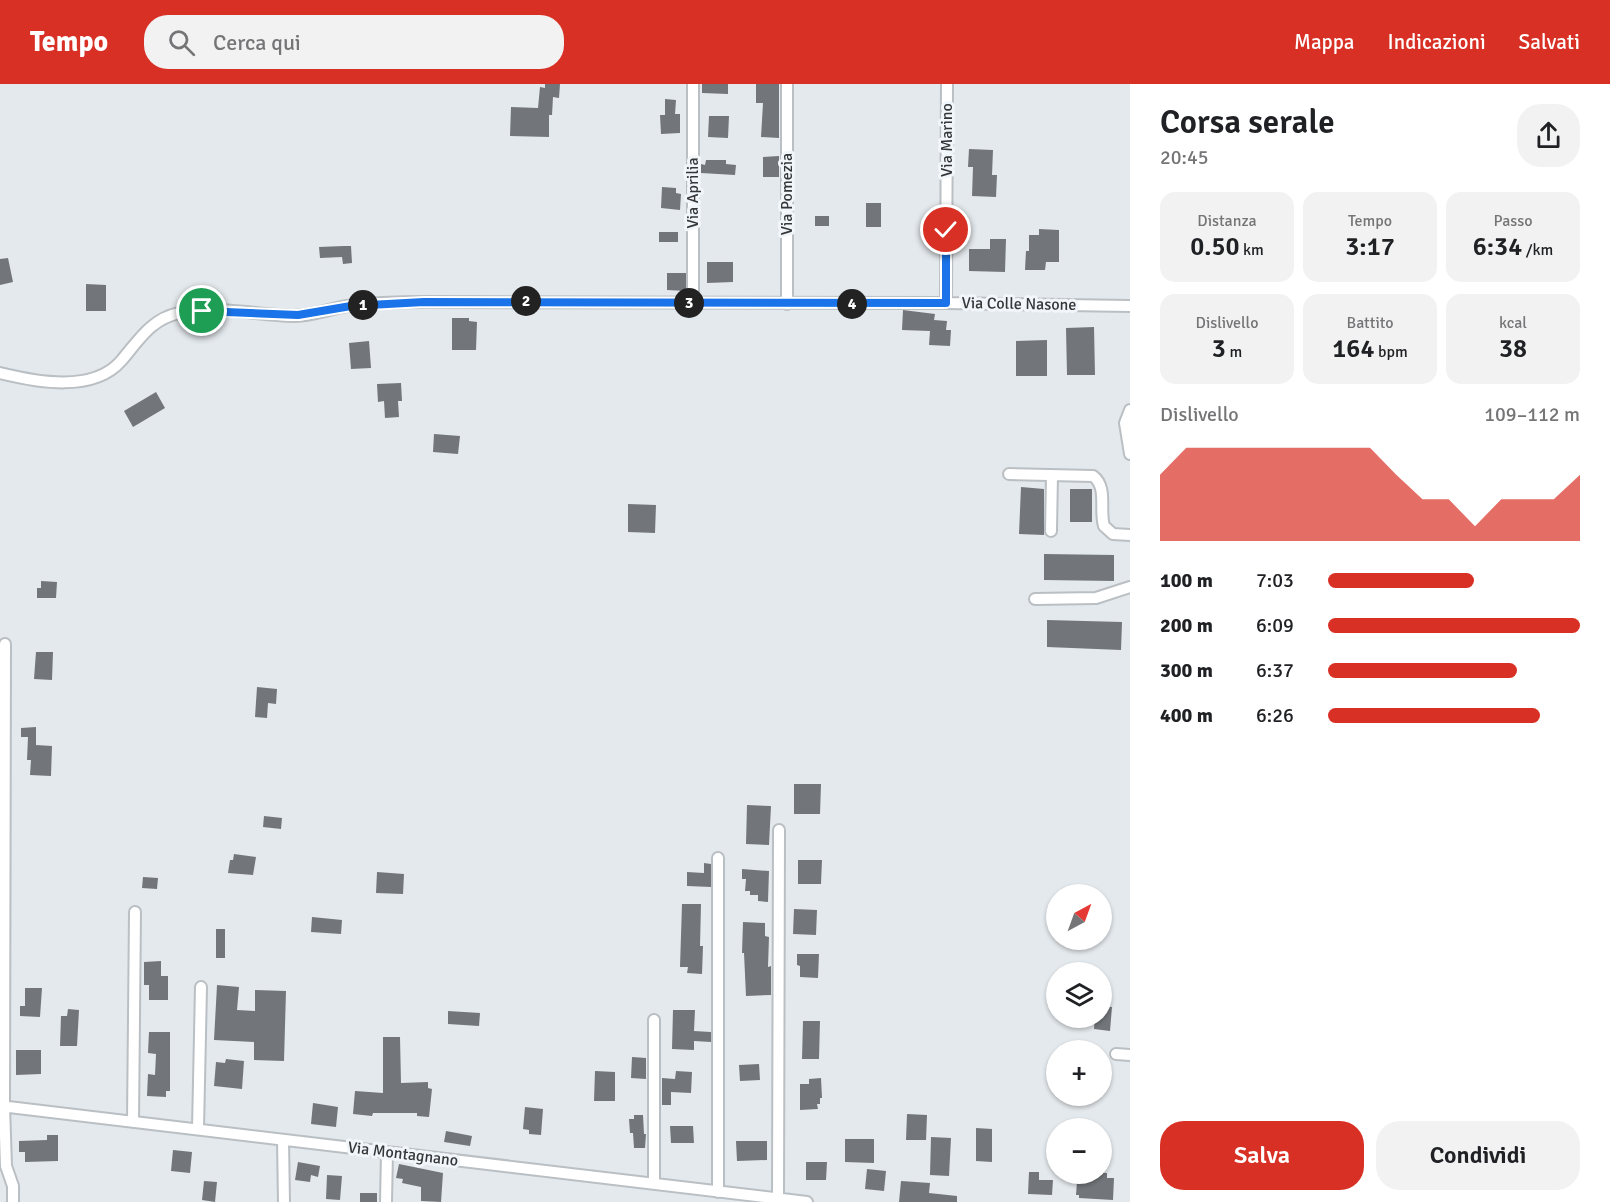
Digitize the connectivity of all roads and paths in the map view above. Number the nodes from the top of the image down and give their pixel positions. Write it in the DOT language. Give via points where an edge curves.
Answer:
graph roads {
  1 [pos="693,84"];
  2 [pos="787,84"];
  3 [pos="947,84"];
  4 [pos="693,303"];
  5 [pos="946,303"];
  6 [pos="787,304"];
  7 [pos="1130,306"];
  8 [pos="0,373"];
  9 [pos="1130,410"];
  10 [pos="1130,454"];
  11 [pos="1009,474"];
  12 [pos="1052,475"];
  13 [pos="1052,531"];
  14 [pos="1130,535"];
  15 [pos="1130,587"];
  16 [pos="1035,599"];
  17 [pos="5,644"];
  18 [pos="779,830"];
  19 [pos="718,858"];
  20 [pos="135,912"];
  21 [pos="201,987"];
  22 [pos="654,1020"];
  23 [pos="1116,1054"];
  24 [pos="1130,1055"];
  25 [pos="2,1106"];
  26 [pos="133,1122"];
  27 [pos="198,1129"];
  28 [pos="283,1140"];
  29 [pos="387,1152"];
  30 [pos="654,1184"];
  31 [pos="718,1191"];
  32 [pos="778,1198"];
  33 [pos="13,1202"];
  34 [pos="284,1202"];
  35 [pos="386,1202"];
  36 [pos="807,1202"];
  1 -- 4 [label="street, Via Aprilia"];
  2 -- 6 [label="street, Via Pomezia"];
  3 -- 5 [label="street, Via Marino"];
  4 -- 6 [label="street, Via Colle Nasone"];
  4 -- 8 [label="street, Via Colle Nasone" via="415,302 351,306 293,316 186,311 157,321 117,365 96,377 55,382"];
  5 -- 6 [label="street, Via Colle Nasone"];
  5 -- 7 [label="street, Via Colle Nasone"];
  9 -- 10 [label="street" via="1125,423"];
  11 -- 12 [label="street"];
  12 -- 13 [label="street"];
  12 -- 14 [label="street" via="1095,477 1101,487 1104,526 1113,534"];
  15 -- 16 [label="street" via="1096,598"];
  17 -- 25 [label="street"];
  18 -- 32 [label="street"];
  19 -- 31 [label="street"];
  20 -- 26 [label="street"];
  21 -- 27 [label="street"];
  22 -- 30 [label="street"];
  23 -- 24 [label="street"];
  25 -- 26 [label="street, Via Montagnano"];
  25 -- 33 [label="street"];
  26 -- 27 [label="street, Via Montagnano"];
  27 -- 28 [label="street, Via Montagnano"];
  28 -- 29 [label="street, Via Montagnano"];
  28 -- 34 [label="street"];
  29 -- 30 [label="street, Via Montagnano"];
  29 -- 35 [label="street"];
  30 -- 31 [label="street, Via Montagnano"];
  31 -- 32 [label="street, Via Montagnano"];
  32 -- 36 [label="street, Via Montagnano"];
}
